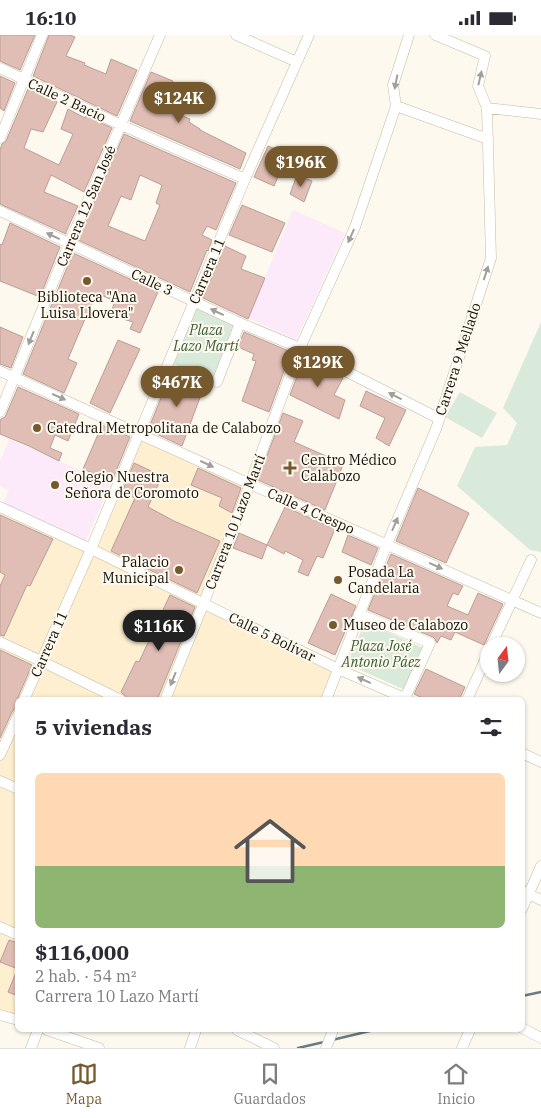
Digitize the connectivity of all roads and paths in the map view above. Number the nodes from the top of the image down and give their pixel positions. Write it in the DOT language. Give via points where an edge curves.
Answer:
graph roads {
  1 [pos="42,35"];
  2 [pos="160,35"];
  3 [pos="236,35"];
  4 [pos="309,35"];
  5 [pos="409,35"];
  6 [pos="435,35"];
  7 [pos="297,62"];
  8 [pos="0,68"];
  9 [pos="24,79"];
  10 [pos="396,106"];
  11 [pos="487,108"];
  12 [pos="541,114"];
  13 [pos="121,125"];
  14 [pos="0,138"];
  15 [pos="488,139"];
  16 [pos="245,179"];
  17 [pos="0,211"];
  18 [pos="69,244"];
  19 [pos="194,301"];
  20 [pos="240,323"];
  21 [pos="300,347"];
  22 [pos="0,371"];
  23 [pos="15,377"];
  24 [pos="217,382"];
  25 [pos="0,412"];
  26 [pos="438,418"];
  27 [pos="139,433"];
  28 [pos="250,484"];
  29 [pos="0,507"];
  30 [pos="387,544"];
  31 [pos="91,549"];
  32 [pos="530,560"];
  33 [pos="512,600"];
  34 [pos="203,604"];
  35 [pos="541,613"];
  36 [pos="359,614"];
  37 [pos="495,637"];
  38 [pos="0,642"];
  39 [pos="41,661"];
  40 [pos="338,669"];
  41 [pos="480,671"];
  42 [pos="25,697"];
  43 [pos="115,697"];
  44 [pos="166,697"];
  45 [pos="327,697"];
  46 [pos="402,697"];
  47 [pos="408,697"];
  48 [pos="468,697"];
  49 [pos="15,722"];
  50 [pos="525,754"];
  51 [pos="0,755"];
  52 [pos="541,762"];
  53 [pos="0,781"];
  54 [pos="15,788"];
  55 [pos="541,866"];
  56 [pos="526,893"];
  57 [pos="541,900"];
  58 [pos="0,927"];
  59 [pos="15,934"];
  60 [pos="0,1015"];
  61 [pos="15,1019"];
  62 [pos="525,1030"];
  63 [pos="37,1032"];
  64 [pos="53,1032"];
  65 [pos="195,1032"];
  66 [pos="241,1032"];
  67 [pos="332,1032"];
  68 [pos="469,1032"];
  69 [pos="541,1038"];
  70 [pos="31,1048"];
  71 [pos="100,1048"];
  72 [pos="190,1048"];
  73 [pos="274,1048"];
  74 [pos="326,1048"];
  75 [pos="462,1048"];
  1 -- 9 [label="street"];
  2 -- 13 [label="street, Carrera 12 San José"];
  3 -- 7 [label="street"];
  4 -- 7 [label="street, Carrera 11"];
  5 -- 10 [label="street, Carrera 10 Lazo Martí, one-way" via="393,85"];
  11 -- 6 [label="street, Carrera 9 Mellado, one-way" via="478,86 485,56"];
  7 -- 16 [label="street, Carrera 11"];
  8 -- 9 [label="street, Calle 2 Bacio"];
  9 -- 13 [label="street, Calle 2 Bacio"];
  9 -- 14 [label="street"];
  10 -- 15 [label="street"];
  10 -- 21 [label="street, Carrera 10 Lazo Martí, one-way" via="355,227"];
  11 -- 12 [label="street"];
  11 -- 15 [label="street, Carrera 9 Mellado"];
  13 -- 16 [label="street, Calle 2 Bacio"];
  13 -- 18 [label="street, Carrera 12 San José"];
  26 -- 15 [label="street, Carrera 9 Mellado, one-way" via="491,258"];
  16 -- 19 [label="street, Carrera 11"];
  18 -- 17 [label="street, Calle 3, one-way"];
  18 -- 19 [label="street, Calle 3"];
  18 -- 23 [label="street, Carrera 12 San José, one-way"];
  20 -- 19 [label="street, Calle 3, one-way"];
  19 -- 27 [label="street, Carrera 11"];
  20 -- 21 [label="street, Calle 3"];
  20 -- 24 [label="street"];
  26 -- 21 [label="street, Calle 3, one-way"];
  21 -- 28 [label="street, Carrera 10 Lazo Martí"];
  22 -- 23 [label="street, Calle 4 Crespo"];
  23 -- 25 [label="street, Carrera 12 San José"];
  23 -- 27 [label="street, Calle 4 Crespo, one-way"];
  30 -- 26 [label="street, Carrera 9 Mellado, one-way"];
  27 -- 28 [label="street, Calle 4 Crespo, one-way"];
  27 -- 31 [label="street, Carrera 11"];
  28 -- 30 [label="street, Calle 4 Crespo"];
  28 -- 34 [label="street, Carrera 10 Lazo Martí"];
  29 -- 31 [label="street, Calle 5 Bolívar"];
  30 -- 33 [label="street, Calle 4 Crespo, one-way"];
  30 -- 36 [label="street, Carrera 9 Mellado"];
  31 -- 34 [label="street, Calle 5 Bolívar"];
  31 -- 39 [label="street, Carrera 11"];
  32 -- 33 [label="street"];
  33 -- 35 [label="street, Calle 4 Crespo"];
  33 -- 37 [label="street"];
  34 -- 40 [label="street, Calle 5 Bolívar"];
  34 -- 44 [label="street, Carrera 10 Lazo Martí, one-way"];
  36 -- 40 [label="street, Carrera 9 Mellado"];
  36 -- 47 [label="street" via="430,643"];
  38 -- 39 [label="street"];
  39 -- 42 [label="street, Carrera 11"];
  39 -- 43 [label="street"];
  40 -- 45 [label="street, Carrera 9 Mellado"];
  46 -- 40 [label="street, Calle 5 Bolívar, one-way"];
  41 -- 48 [label="street"];
  49 -- 51 [label="street"];
  50 -- 52 [label="street"];
  53 -- 54 [label="street"];
  55 -- 56 [label="street"];
  56 -- 57 [label="street"];
  58 -- 59 [label="street"];
  60 -- 61 [label="street"];
  62 -- 69 [label="street"];
  63 -- 70 [label="street"];
  64 -- 71 [label="street"];
  65 -- 72 [label="street"];
  66 -- 73 [label="street"];
  67 -- 74 [label="street"];
  68 -- 75 [label="street"];
}
